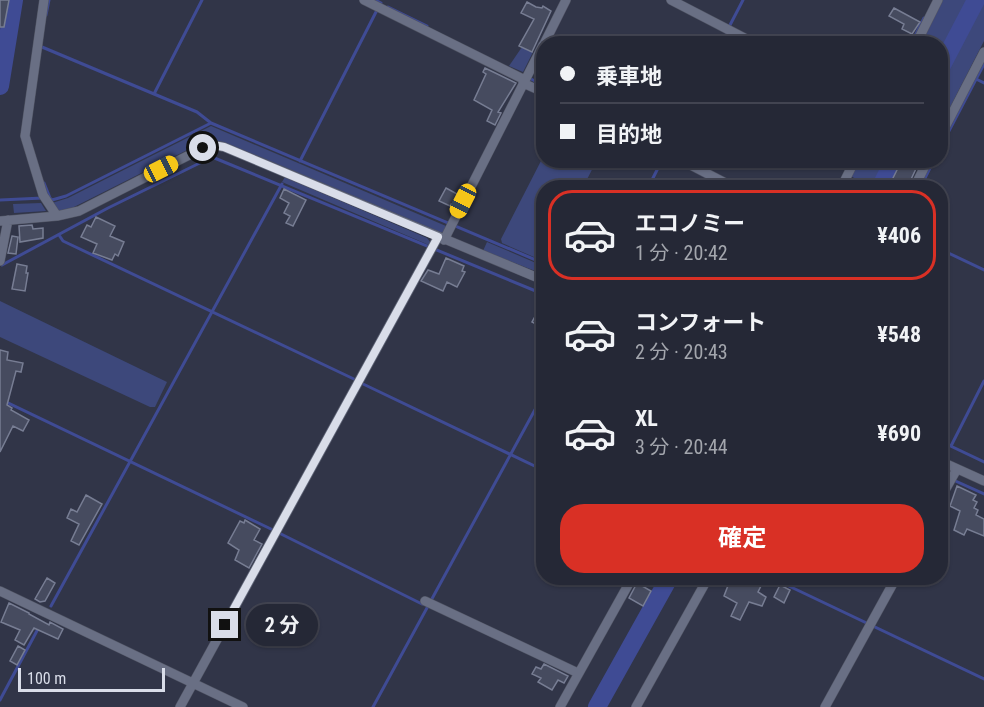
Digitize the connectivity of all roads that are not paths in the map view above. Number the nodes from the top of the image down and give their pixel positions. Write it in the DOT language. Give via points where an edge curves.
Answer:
graph roads {
  1 [pos="44,0"];
  2 [pos="364,0"];
  3 [pos="566,0"];
  4 [pos="671,0"];
  5 [pos="938,0"];
  6 [pos="547,36"];
  7 [pos="741,36"];
  8 [pos="920,36"];
  9 [pos="984,52"];
  10 [pos="536,57"];
  11 [pos="978,75"];
  12 [pos="524,79"];
  13 [pos="536,87"];
  14 [pos="948,124"];
  15 [pos="696,168"];
  16 [pos="720,180"];
  17 [pos="57,216"];
  18 [pos="4,220"];
  19 [pos="437,243"];
  20 [pos="0,261"];
  21 [pos="536,278"];
  22 [pos="948,470"];
  23 [pos="953,476"];
  24 [pos="984,481"];
  25 [pos="948,485"];
  26 [pos="628,585"];
  27 [pos="704,585"];
  28 [pos="892,585"];
  29 [pos="0,591"];
  30 [pos="428,602"];
  31 [pos="578,674"];
  32 [pos="193,683"];
  33 [pos="180,707"];
  34 [pos="243,707"];
  35 [pos="560,707"];
  36 [pos="636,707"];
  37 [pos="825,707"];
  1 -- 17 [label="street" via="24,136 45,198"];
  2 -- 12 [label="street"];
  3 -- 6 [label="street"];
  4 -- 7 [label="street"];
  5 -- 8 [label="street"];
  9 -- 11 [label="street"];
  10 -- 12 [label="street"];
  11 -- 14 [label="street"];
  12 -- 13 [label="street"];
  12 -- 19 [label="street" via="452,225"];
  15 -- 16 [label="street"];
  17 -- 18 [label="street"];
  17 -- 19 [label="street" via="79,211 213,145"];
  18 -- 20 [label="street"];
  19 -- 21 [label="street"];
  19 -- 32 [label="street"];
  22 -- 23 [label="street"];
  23 -- 24 [label="street"];
  23 -- 25 [label="street"];
  26 -- 31 [label="street"];
  27 -- 36 [label="street"];
  28 -- 37 [label="street"];
  29 -- 32 [label="street"];
  30 -- 31 [label="street"];
  31 -- 35 [label="street"];
  32 -- 33 [label="street"];
  32 -- 34 [label="street"];
}
